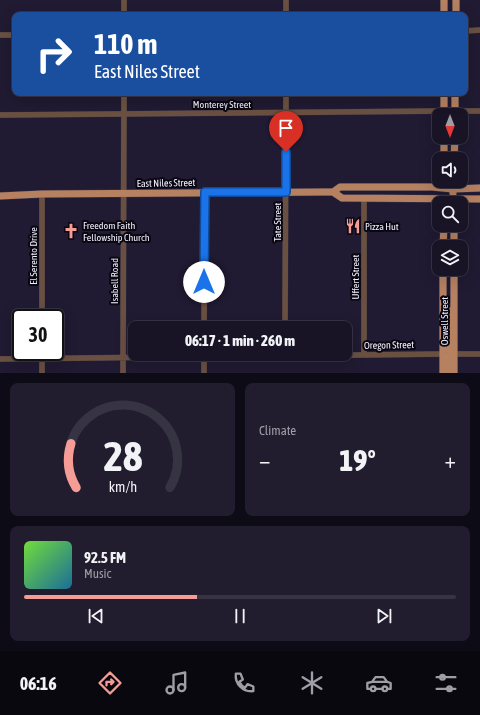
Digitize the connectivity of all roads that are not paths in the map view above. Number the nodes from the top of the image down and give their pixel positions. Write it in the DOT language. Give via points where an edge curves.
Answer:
graph roads {
  1 [pos="124,0"];
  2 [pos="286,0"];
  3 [pos="444,0"];
  4 [pos="456,0"];
  5 [pos="124,12"];
  6 [pos="286,12"];
  7 [pos="444,12"];
  8 [pos="456,12"];
  9 [pos="468,30"];
  10 [pos="480,30"];
  11 [pos="0,35"];
  12 [pos="12,35"];
  13 [pos="124,96"];
  14 [pos="286,96"];
  15 [pos="444,96"];
  16 [pos="455,96"];
  17 [pos="444,108"];
  18 [pos="455,108"];
  19 [pos="480,111"];
  20 [pos="468,112"];
  21 [pos="286,113"];
  22 [pos="432,113"];
  23 [pos="124,114"];
  24 [pos="0,115"];
  25 [pos="432,187"];
  26 [pos="480,188"];
  27 [pos="453,189"];
  28 [pos="205,192"];
  29 [pos="286,192"];
  30 [pos="333,192"];
  31 [pos="124,193"];
  32 [pos="42,194"];
  33 [pos="0,196"];
  34 [pos="453,196"];
  35 [pos="364,199"];
  36 [pos="480,199"];
  37 [pos="468,200"];
  38 [pos="432,201"];
  39 [pos="443,276"];
  40 [pos="454,276"];
  41 [pos="443,293"];
  42 [pos="42,309"];
  43 [pos="204,321"];
  44 [pos="285,321"];
  45 [pos="443,354"];
  46 [pos="454,354"];
  47 [pos="480,354"];
  48 [pos="352,355"];
  49 [pos="364,355"];
  50 [pos="64,356"];
  51 [pos="123,357"];
  52 [pos="128,357"];
  53 [pos="12,358"];
  54 [pos="0,359"];
  55 [pos="42,361"];
  56 [pos="204,361"];
  57 [pos="42,373"];
  58 [pos="123,373"];
  59 [pos="204,373"];
  60 [pos="443,373"];
  61 [pos="449,373"];
  62 [pos="454,373"];
  1 -- 5 [label="street"];
  2 -- 6 [label="street"];
  3 -- 7 [label="main road"];
  4 -- 8 [label="main road"];
  9 -- 10 [label="street"];
  11 -- 12 [label="street"];
  13 -- 23 [label="street, Isabell Road"];
  14 -- 21 [label="street, Tate Street"];
  15 -- 17 [label="main road"];
  16 -- 18 [label="main road"];
  19 -- 20 [label="street"];
  21 -- 22 [label="street, Monterey Street"];
  21 -- 23 [label="street, Monterey Street"];
  21 -- 29 [label="street, Tate Street"];
  23 -- 24 [label="street, Monterey Street"];
  23 -- 31 [label="street, Isabell Road"];
  25 -- 30 [label="main road, East Niles Street" via="340,186"];
  26 -- 27 [label="main road, East Niles Street"];
  27 -- 34 [label="main road"];
  28 -- 29 [label="main road, East Niles Street"];
  28 -- 31 [label="main road, East Niles Street"];
  28 -- 43 [label="street"];
  29 -- 30 [label="main road, East Niles Street"];
  29 -- 44 [label="street, Tate Street"];
  30 -- 35 [label="main road, East Niles Street" via="342,198"];
  31 -- 32 [label="main road, East Niles Street"];
  31 -- 51 [label="street, Isabell Road"];
  32 -- 33 [label="main road, East Niles Street"];
  32 -- 42 [label="street, El Serento Drive"];
  35 -- 38 [label="main road, East Niles Street"];
  35 -- 49 [label="street, Uffert Street"];
  36 -- 37 [label="main road, East Niles Street"];
  39 -- 41 [label="main road, Oswell Street"];
  40 -- 46 [label="main road, Oswell Street"];
  41 -- 45 [label="main road, Oswell Street"];
  41 -- 46 [label="main road" via="448,312 449,349"];
  45 -- 49 [label="street, Oregon Street"];
  45 -- 60 [label="main road, Oswell Street"];
  45 -- 61 [label="main road" via="448,358"];
  46 -- 47 [label="street"];
  46 -- 62 [label="main road, Oswell Street"];
  48 -- 49 [label="street, Oregon Street"];
  50 -- 51 [label="street, Oregon Street"];
  51 -- 52 [label="street, Oregon Street"];
  51 -- 58 [label="street, Isabell Road"];
  53 -- 54 [label="street, Oregon Street"];
  55 -- 57 [label="street"];
  56 -- 59 [label="street"];
}
